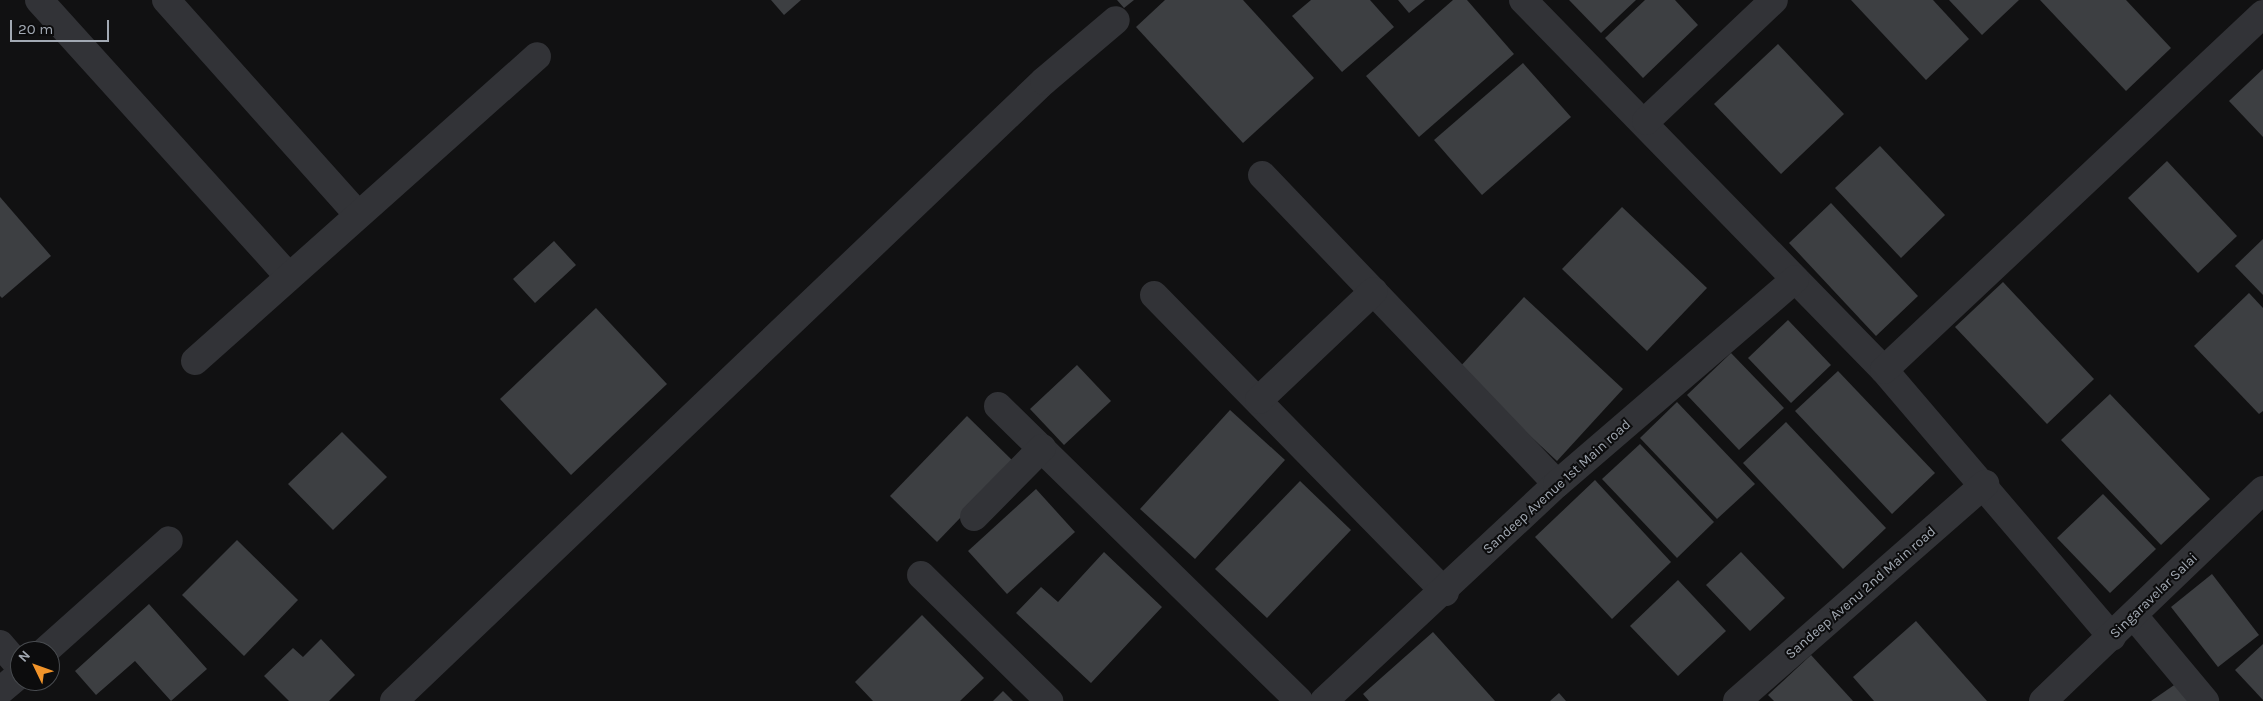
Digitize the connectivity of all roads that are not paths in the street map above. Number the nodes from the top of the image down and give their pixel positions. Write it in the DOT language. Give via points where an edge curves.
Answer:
graph roads {
  1 [pos="39,0"];
  2 [pos="166,0"];
  3 [pos="1523,0"];
  4 [pos="1774,0"];
  5 [pos="2263,14"];
  6 [pos="1116,20"];
  7 [pos="537,56"];
  8 [pos="1646,121"];
  9 [pos="1262,175"];
  10 [pos="358,215"];
  11 [pos="288,276"];
  12 [pos="1795,279"];
  13 [pos="1374,291"];
  14 [pos="1154,295"];
  15 [pos="195,361"];
  16 [pos="1884,370"];
  17 [pos="1259,400"];
  18 [pos="998,406"];
  19 [pos="1042,448"];
  20 [pos="1557,484"];
  21 [pos="1985,484"];
  22 [pos="2263,490"];
  23 [pos="974,517"];
  24 [pos="169,540"];
  25 [pos="921,575"];
  26 [pos="1445,592"];
  27 [pos="2134,616"];
  28 [pos="2112,637"];
  29 [pos="56,641"];
  30 [pos="0,644"];
  31 [pos="10,656"];
  32 [pos="10,682"];
  33 [pos="0,691"];
  34 [pos="394,701"];
  35 [pos="1049,701"];
  36 [pos="1300,701"];
  37 [pos="1324,701"];
  38 [pos="1737,701"];
  39 [pos="2043,701"];
  40 [pos="2205,701"];
  1 -- 11 [label="street"];
  2 -- 10 [label="street"];
  3 -- 8 [label="street"];
  4 -- 8 [label="street"];
  5 -- 16 [label="street"];
  6 -- 34 [label="street" via="1044,81"];
  7 -- 10 [label="street"];
  8 -- 12 [label="street"];
  9 -- 13 [label="street"];
  10 -- 11 [label="street"];
  11 -- 15 [label="street"];
  12 -- 16 [label="street"];
  12 -- 20 [label="street, Sandeep Avenue 1st Main road"];
  13 -- 17 [label="street"];
  13 -- 20 [label="street"];
  14 -- 17 [label="street"];
  16 -- 21 [label="street"];
  17 -- 26 [label="street"];
  18 -- 19 [label="street"];
  19 -- 23 [label="street"];
  19 -- 36 [label="street"];
  20 -- 26 [label="street, Sandeep Avenue 1st Main road"];
  21 -- 28 [label="street"];
  21 -- 38 [label="street, Sandeep Avenu 2nd Main road"];
  22 -- 27 [label="street, Singaravelar Salai"];
  24 -- 29 [label="street"];
  25 -- 35 [label="street"];
  26 -- 37 [label="street, Sandeep Avenue 1st Main road"];
  27 -- 28 [label="street, Singaravelar Salai"];
  27 -- 40 [label="street"];
  28 -- 39 [label="street, Singaravelar Salai"];
  30 -- 31 [label="street"];
  32 -- 33 [label="street"];
}
